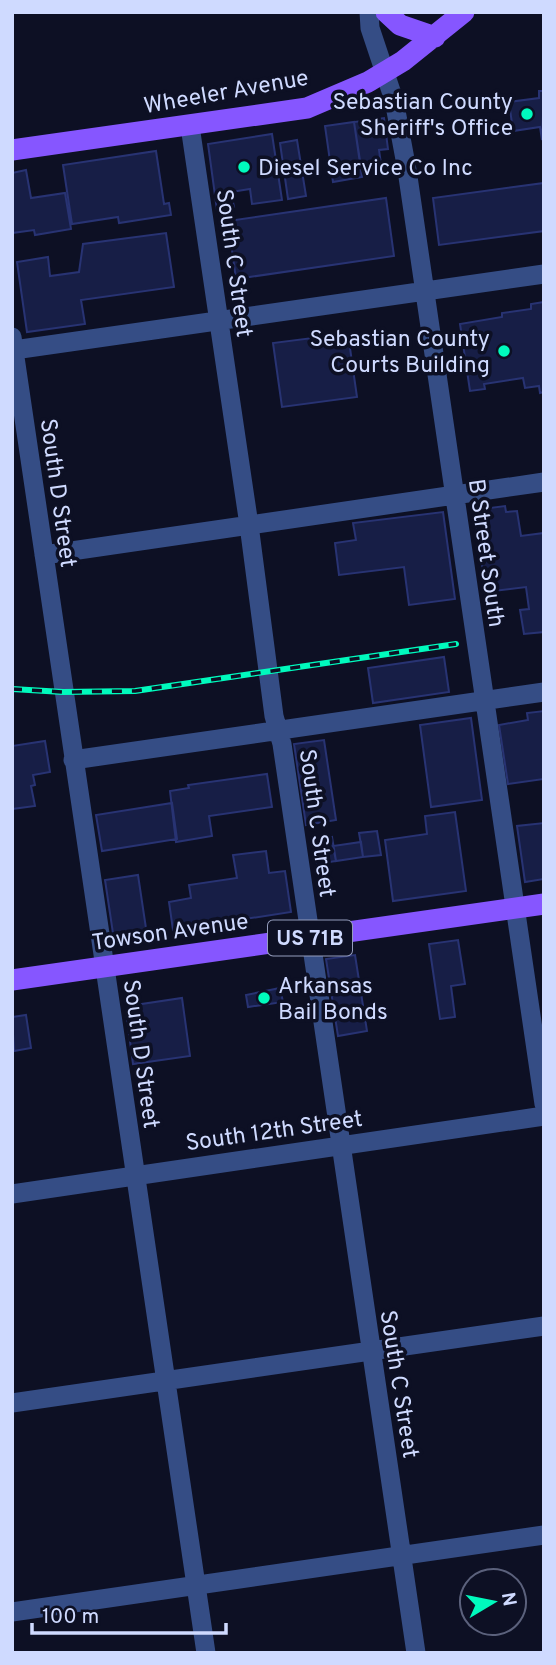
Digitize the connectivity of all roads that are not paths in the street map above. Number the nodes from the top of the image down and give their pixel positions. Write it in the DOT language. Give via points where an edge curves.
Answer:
graph roads {
  1 [pos="369,12"];
  2 [pos="386,12"];
  3 [pos="464,12"];
  4 [pos="435,37"];
  5 [pos="384,73"];
  6 [pos="190,125"];
  7 [pos="12,150"];
  8 [pos="544,274"];
  9 [pos="424,291"];
  10 [pos="219,321"];
  11 [pos="13,344"];
  12 [pos="544,482"];
  13 [pos="454,495"];
  14 [pos="249,525"];
  15 [pos="44,555"];
  16 [pos="544,692"];
  17 [pos="483,701"];
  18 [pos="278,729"];
  19 [pos="73,760"];
  20 [pos="544,904"];
  21 [pos="514,908"];
  22 [pos="309,938"];
  23 [pos="105,967"];
  24 [pos="12,980"];
  25 [pos="544,1104"];
  26 [pos="544,1116"];
  27 [pos="340,1146"];
  28 [pos="134,1176"];
  29 [pos="12,1194"];
  30 [pos="544,1326"];
  31 [pos="371,1351"];
  32 [pos="165,1381"];
  33 [pos="12,1404"];
  34 [pos="544,1535"];
  35 [pos="401,1556"];
  36 [pos="197,1586"];
  37 [pos="12,1612"];
  38 [pos="206,1653"];
  39 [pos="416,1653"];
  1 -- 5 [label="street, B Street South"];
  2 -- 4 [label="main road" via="400,25"];
  3 -- 4 [label="main road, Wheeler Avenue"];
  4 -- 5 [label="main road, Wheeler Avenue"];
  5 -- 6 [label="main road, Wheeler Avenue" via="307,108"];
  5 -- 9 [label="street, B Street South" via="402,142"];
  6 -- 7 [label="main road, Wheeler Avenue"];
  6 -- 10 [label="street, South C Street"];
  8 -- 9 [label="street"];
  9 -- 10 [label="street"];
  9 -- 13 [label="street, B Street South"];
  10 -- 11 [label="street"];
  10 -- 14 [label="street, South C Street"];
  11 -- 15 [label="street, South D Street"];
  12 -- 13 [label="street"];
  13 -- 14 [label="street"];
  13 -- 17 [label="street, B Street South"];
  14 -- 15 [label="street"];
  14 -- 18 [label="street, South C Street"];
  15 -- 19 [label="street, South D Street"];
  16 -- 17 [label="street"];
  17 -- 18 [label="street"];
  17 -- 21 [label="street, B Street South"];
  18 -- 19 [label="street"];
  18 -- 22 [label="street, South C Street"];
  19 -- 23 [label="street, South D Street"];
  20 -- 21 [label="main road, Towson Avenue / US 71B"];
  21 -- 22 [label="main road, Towson Avenue / US 71B"];
  21 -- 25 [label="street, B Street South"];
  22 -- 23 [label="main road, Towson Avenue / US 71B"];
  22 -- 27 [label="street, South C Street"];
  23 -- 24 [label="main road, Towson Avenue / US 71B"];
  23 -- 28 [label="street, South D Street"];
  26 -- 27 [label="street, South 12th Street"];
  27 -- 28 [label="street, South 12th Street"];
  27 -- 31 [label="street, South C Street"];
  28 -- 29 [label="street, South 12th Street"];
  28 -- 32 [label="street, South D Street"];
  30 -- 31 [label="street"];
  31 -- 32 [label="street"];
  31 -- 35 [label="street, South C Street"];
  32 -- 33 [label="street"];
  32 -- 36 [label="street, South D Street"];
  34 -- 35 [label="street"];
  35 -- 36 [label="street"];
  35 -- 39 [label="street, South C Street"];
  36 -- 37 [label="street"];
  36 -- 38 [label="street, South D Street"];
}
